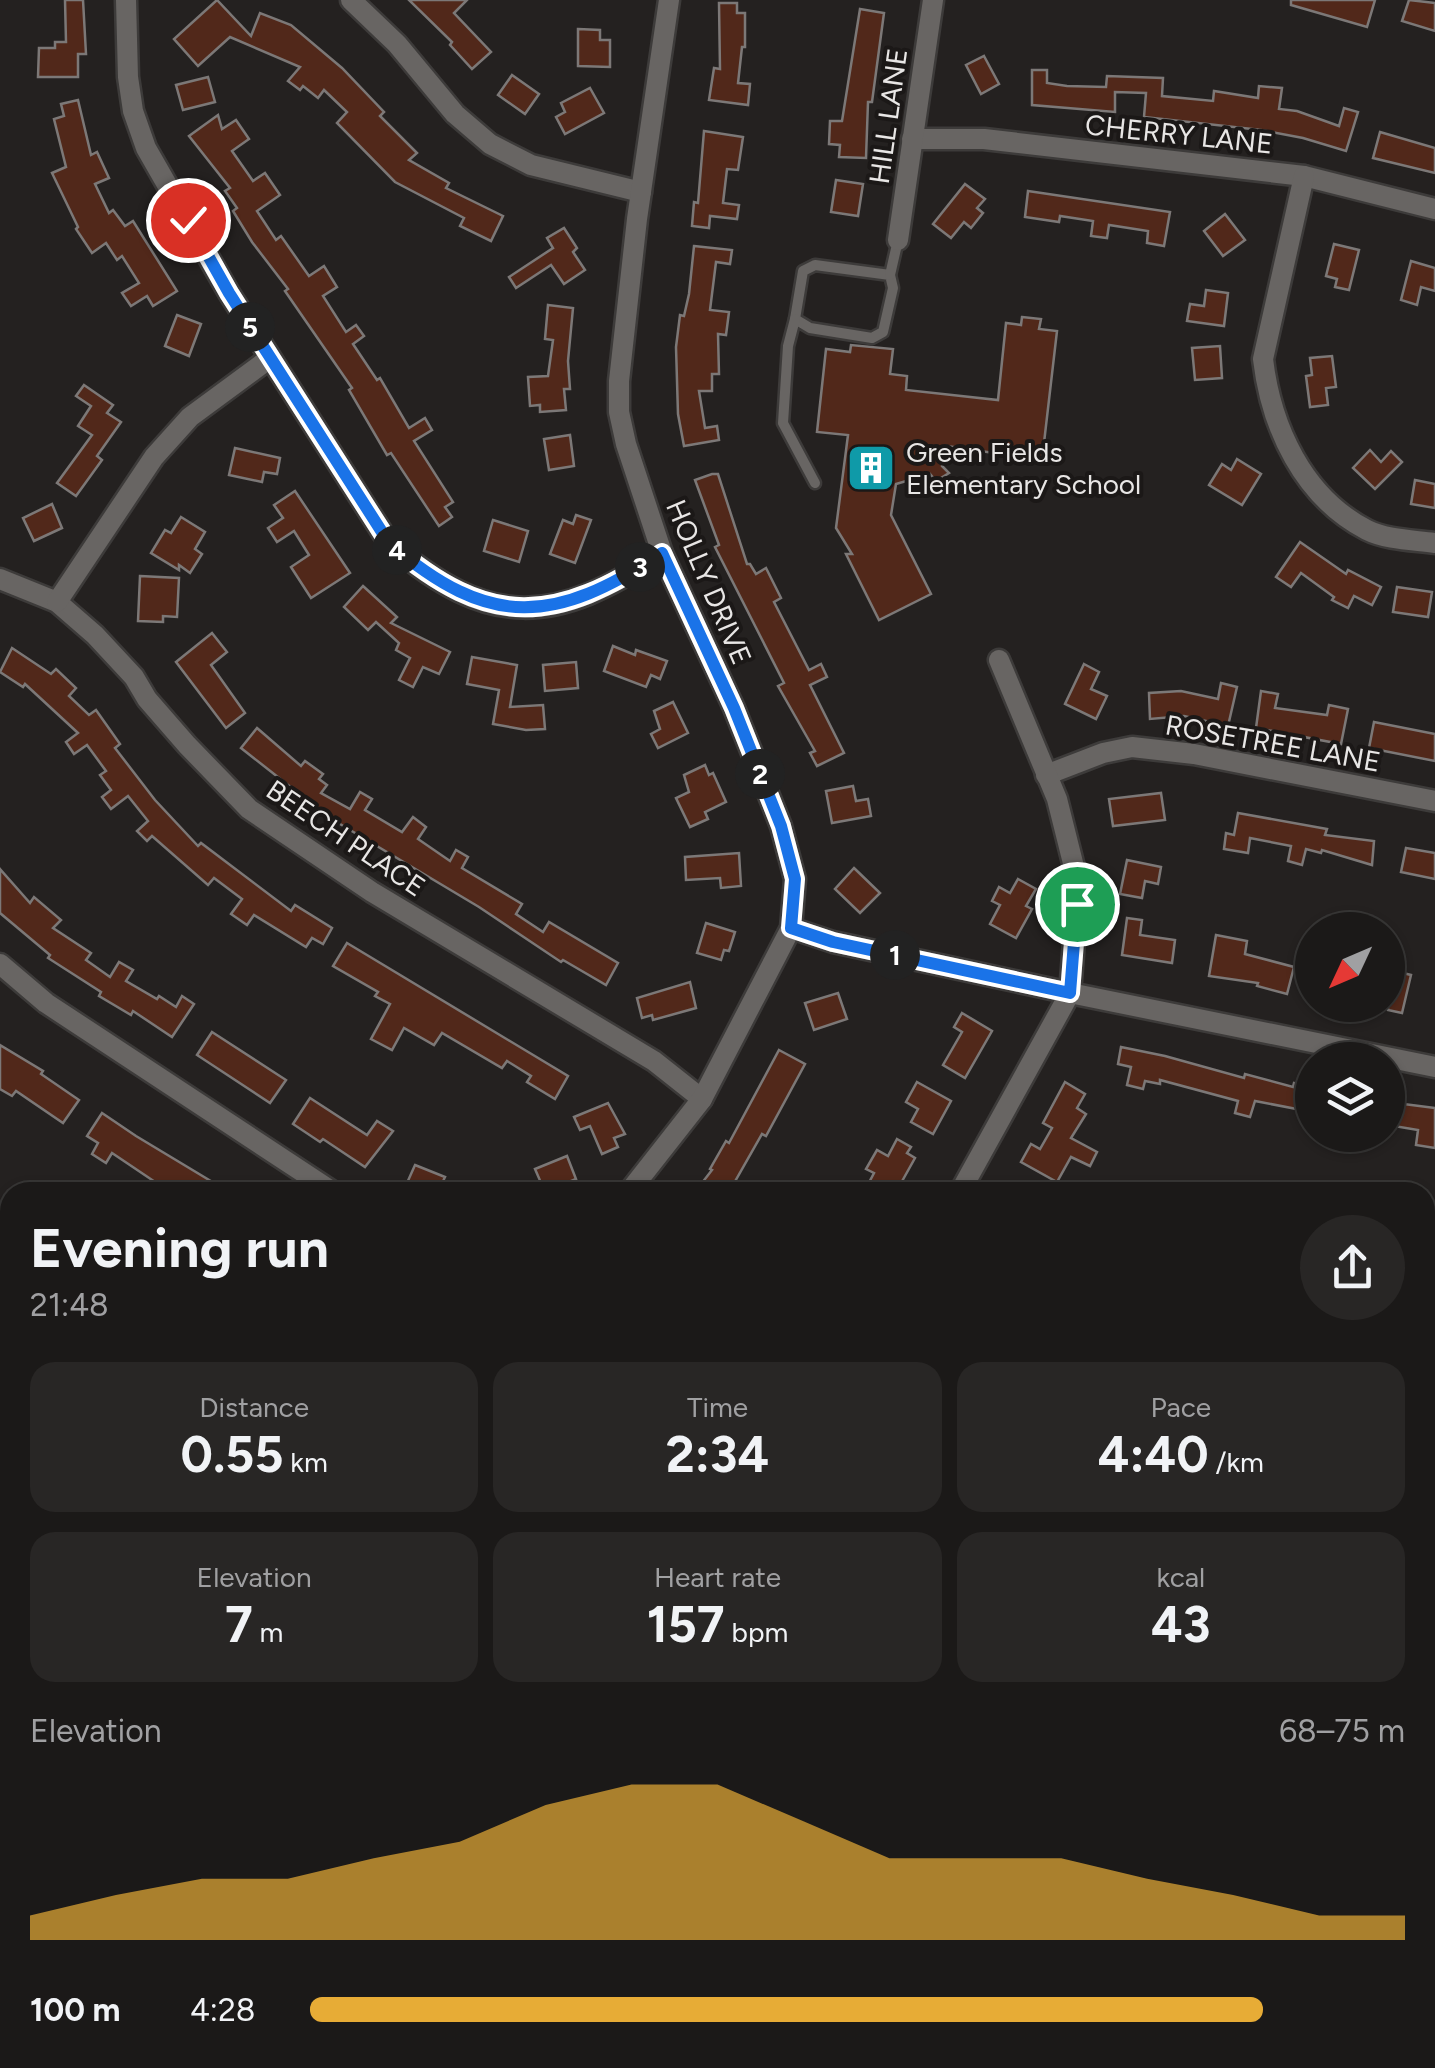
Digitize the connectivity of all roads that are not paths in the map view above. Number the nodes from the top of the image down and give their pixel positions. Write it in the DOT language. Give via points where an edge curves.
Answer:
graph roads {
  1 [pos="126,0"];
  2 [pos="351,0"];
  3 [pos="670,0"];
  4 [pos="932,0"];
  5 [pos="912,139"];
  6 [pos="1304,176"];
  7 [pos="641,192"];
  8 [pos="1435,209"];
  9 [pos="898,240"];
  10 [pos="890,275"];
  11 [pos="796,318"];
  12 [pos="270,358"];
  13 [pos="814,483"];
  14 [pos="1435,543"];
  15 [pos="662,553"];
  16 [pos="0,579"];
  17 [pos="57,602"];
  18 [pos="999,660"];
  19 [pos="1046,775"];
  20 [pos="1435,801"];
  21 [pos="791,928"];
  22 [pos="0,964"];
  23 [pos="1070,993"];
  24 [pos="1435,1067"];
  25 [pos="702,1099"];
  26 [pos="318,1182"];
  27 [pos="637,1182"];
  28 [pos="966,1182"];
  1 -- 12 [label="street" via="128,77 146,148"];
  2 -- 7 [label="street" via="490,144 530,165"];
  3 -- 7 [label="street, HOLLY DRIVE"];
  4 -- 5 [label="street, HILL LANE"];
  5 -- 6 [label="street, CHERRY LANE" via="984,138"];
  5 -- 9 [label="street, HILL LANE"];
  6 -- 8 [label="street, CHERRY LANE"];
  6 -- 14 [label="street" via="1263,360 1282,436 1296,463 1343,514 1370,532"];
  7 -- 15 [label="street, HOLLY DRIVE" via="619,412"];
  9 -- 10 [label="lane"];
  10 -- 11 [label="lane" via="815,265 802,271"];
  10 -- 11 [label="lane" via="882,332 872,338 810,328"];
  11 -- 13 [label="lane" via="783,423"];
  12 -- 15 [label="street" via="389,543 462,596 546,608 594,594"];
  12 -- 17 [label="street" via="190,417 154,456"];
  15 -- 21 [label="street, HOLLY DRIVE" via="781,826 795,879"];
  16 -- 17 [label="street, BEECH PLACE"];
  17 -- 25 [label="street, BEECH PLACE" via="118,659 187,746 249,809 372,892 654,1062"];
  18 -- 19 [label="street"];
  19 -- 20 [label="street, ROSETREE LANE" via="1132,746"];
  19 -- 23 [label="street" via="1076,874"];
  21 -- 23 [label="street"];
  21 -- 25 [label="street, HOLLY DRIVE"];
  22 -- 26 [label="street" via="46,1002"];
  23 -- 24 [label="street"];
  23 -- 28 [label="street"];
  25 -- 27 [label="street, HOLLY DRIVE"];
}
